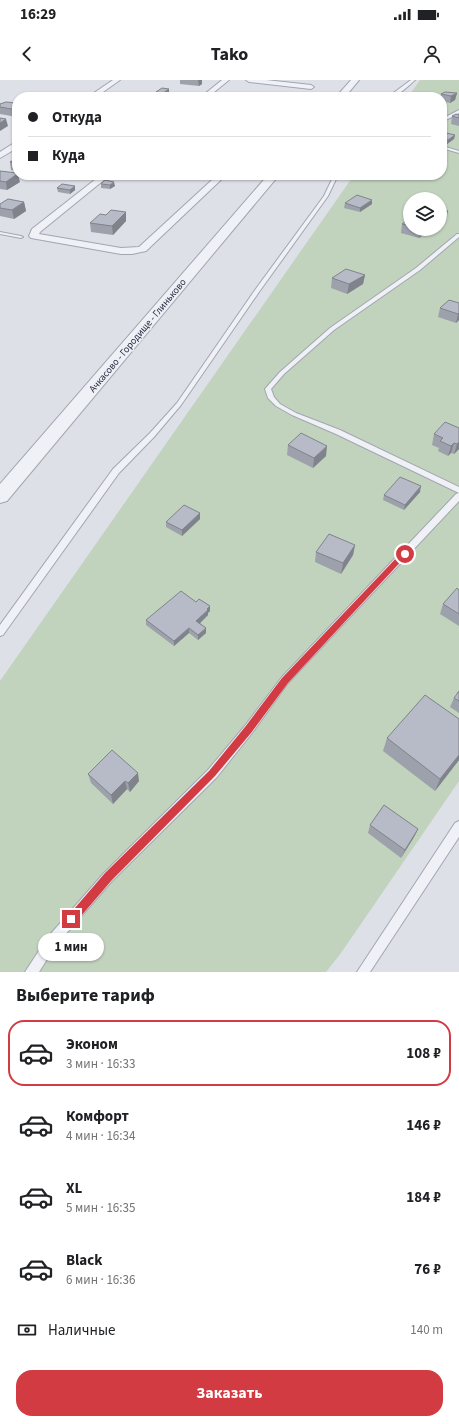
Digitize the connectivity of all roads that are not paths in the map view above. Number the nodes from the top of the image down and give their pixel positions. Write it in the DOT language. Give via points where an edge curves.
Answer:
graph roads {
  1 [pos="117,80"];
  2 [pos="226,80"];
  3 [pos="249,80"];
  4 [pos="355,80"];
  5 [pos="413,80"];
  6 [pos="311,87"];
  7 [pos="99,92"];
  8 [pos="210,92"];
  9 [pos="344,92"];
  10 [pos="398,92"];
  11 [pos="459,112"];
  12 [pos="447,118"];
  13 [pos="447,148"];
  14 [pos="12,151"];
  15 [pos="459,152"];
  16 [pos="0,156"];
  17 [pos="100,180"];
  18 [pos="217,180"];
  19 [pos="270,180"];
  20 [pos="334,180"];
  21 [pos="0,233"];
  22 [pos="459,235"];
  23 [pos="21,237"];
  24 [pos="459,490"];
  25 [pos="0,496"];
  26 [pos="459,496"];
  27 [pos="0,632"];
  28 [pos="459,827"];
  29 [pos="31,972"];
  30 [pos="363,972"];
  1 -- 7 [label="street"];
  2 -- 8 [label="street"];
  3 -- 6 [label="street"];
  4 -- 9 [label="street"];
  5 -- 10 [label="lane"];
  11 -- 12 [label="lane"];
  13 -- 15 [label="lane"];
  14 -- 16 [label="street"];
  17 -- 18 [label="street" via="36,231 34,236 120,251 142,249"];
  19 -- 25 [label="street, Ачкасово - Городище - Глиньково"];
  20 -- 27 [label="lane" via="326,196 179,404 116,471"];
  21 -- 23 [label="lane"];
  22 -- 24 [label="lane" via="418,270 332,329 282,373 268,389 271,398 278,405 294,414 338,432"];
  26 -- 29 [label="lane" via="285,680 212,774 108,877 52,941"];
  28 -- 30 [label="lane"];
}
